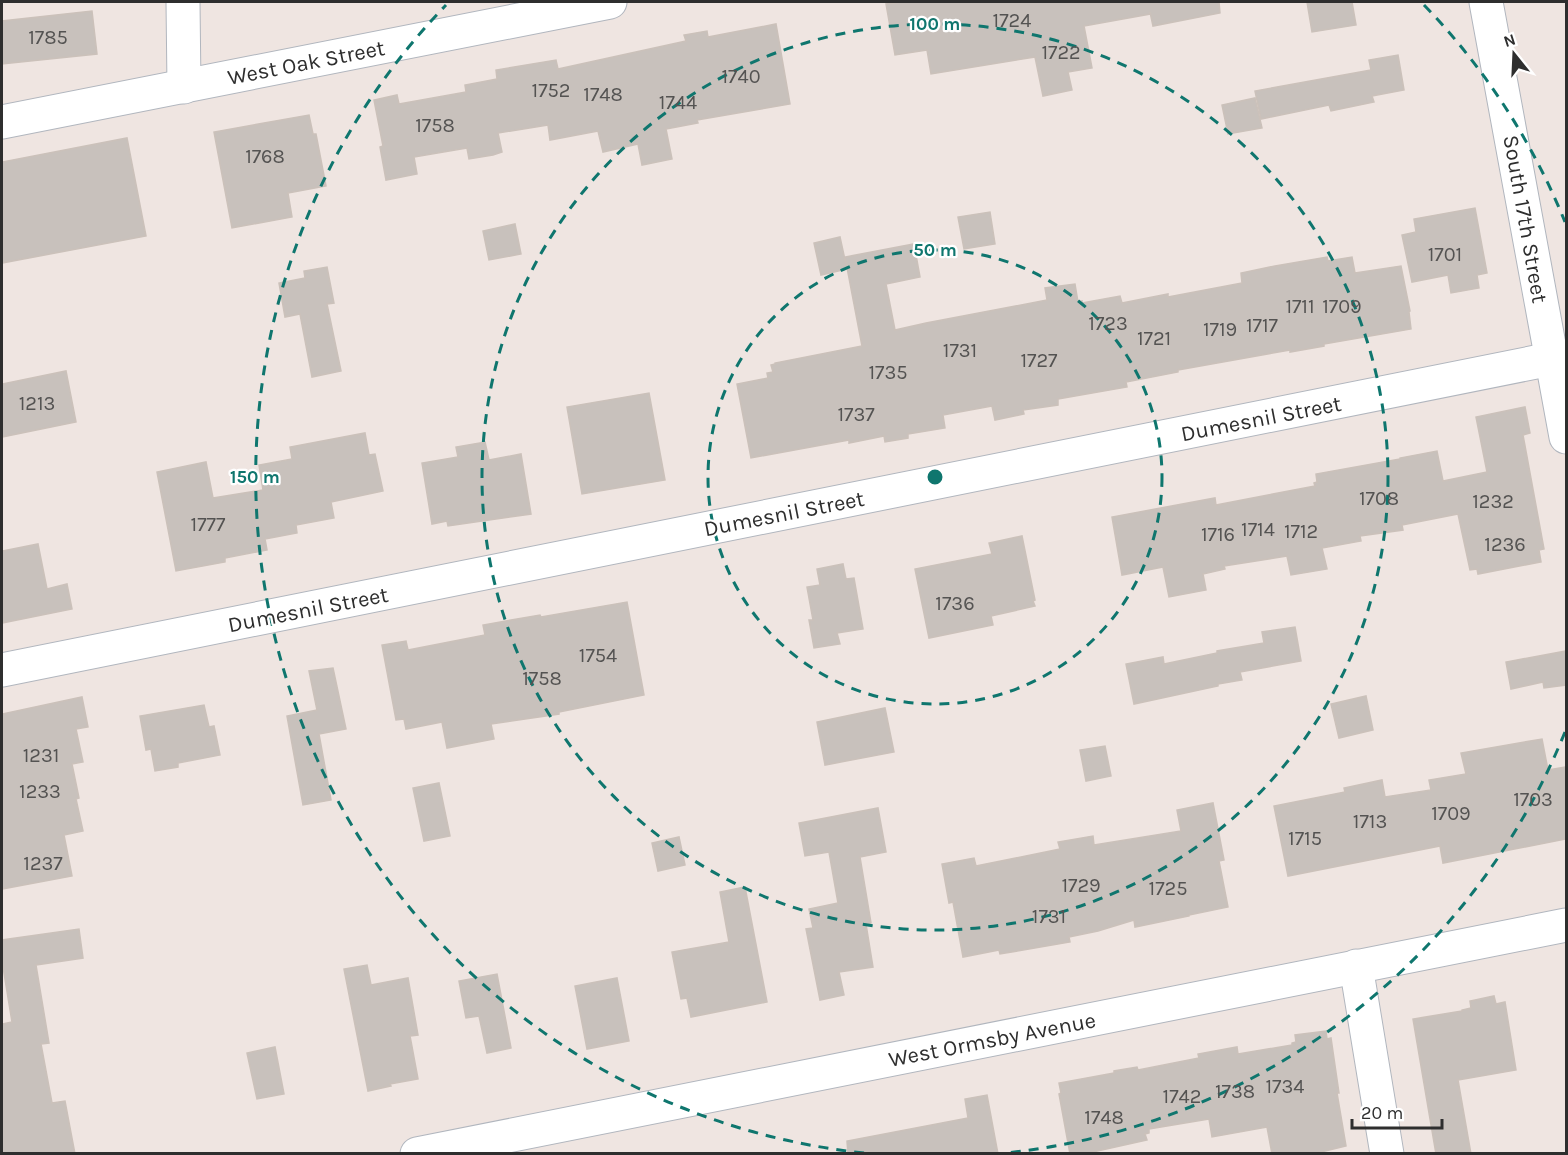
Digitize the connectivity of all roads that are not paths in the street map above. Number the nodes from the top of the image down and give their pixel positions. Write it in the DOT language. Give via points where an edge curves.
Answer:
graph roads {
  1 [pos="183,2"];
  2 [pos="610,2"];
  3 [pos="1486,2"];
  4 [pos="184,87"];
  5 [pos="2,122"];
  6 [pos="1559,358"];
  7 [pos="1566,437"];
  8 [pos="2,670"];
  9 [pos="1566,925"];
  10 [pos="1356,966"];
  11 [pos="417,1154"];
  12 [pos="1387,1154"];
  1 -- 4 [label="main road"];
  2 -- 4 [label="main road, West Oak Street"];
  3 -- 6 [label="main road, South 17th Street"];
  4 -- 5 [label="main road, West Oak Street"];
  6 -- 7 [label="main road, South 17th Street"];
  6 -- 8 [label="main road, Dumesnil Street"];
  9 -- 10 [label="main road, West Ormsby Avenue"];
  10 -- 11 [label="main road, West Ormsby Avenue"];
  10 -- 12 [label="main road"];
}
